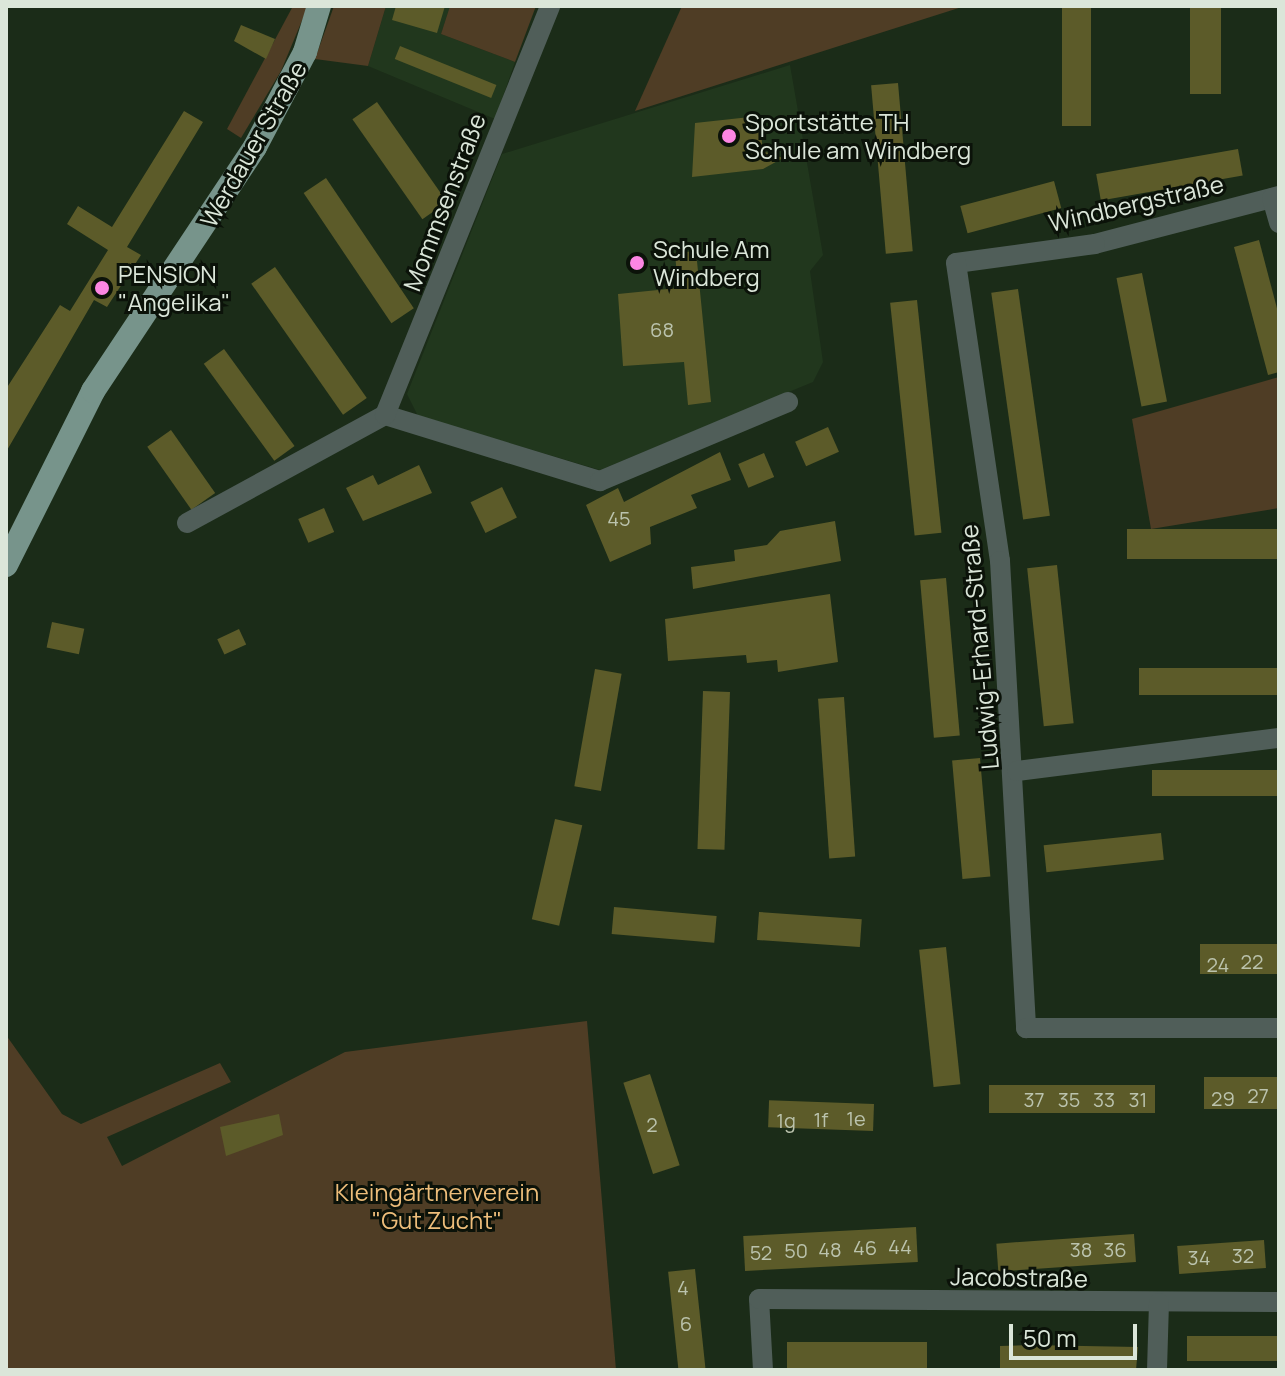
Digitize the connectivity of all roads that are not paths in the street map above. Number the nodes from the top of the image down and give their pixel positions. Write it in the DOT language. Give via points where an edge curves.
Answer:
graph roads {
  1 [pos="319,6"];
  2 [pos="550,6"];
  3 [pos="1276,197"];
  4 [pos="1279,223"];
  5 [pos="956,263"];
  6 [pos="788,402"];
  7 [pos="385,415"];
  8 [pos="187,523"];
  9 [pos="6,565"];
  10 [pos="1279,738"];
  11 [pos="1017,771"];
  12 [pos="1279,1028"];
  13 [pos="1279,1302"];
  14 [pos="1159,1303"];
  15 [pos="763,1370"];
  16 [pos="1157,1370"];
  1 -- 9 [label="main road, Werdauer Straße" via="305,52 255,147 93,391"];
  2 -- 7 [label="street, Mommsenstraße"];
  3 -- 4 [label="street"];
  3 -- 5 [label="street, Windbergstraße" via="1095,244"];
  5 -- 11 [label="street, Ludwig-Erhard-Straße" via="1000,561"];
  6 -- 7 [label="street" via="600,481"];
  7 -- 8 [label="street"];
  10 -- 11 [label="street"];
  11 -- 12 [label="street, Ludwig-Erhard-Straße" via="1026,1028"];
  13 -- 14 [label="street, Jacobstraße"];
  14 -- 15 [label="street, Jacobstraße" via="759,1299"];
  14 -- 16 [label="street"];
}
